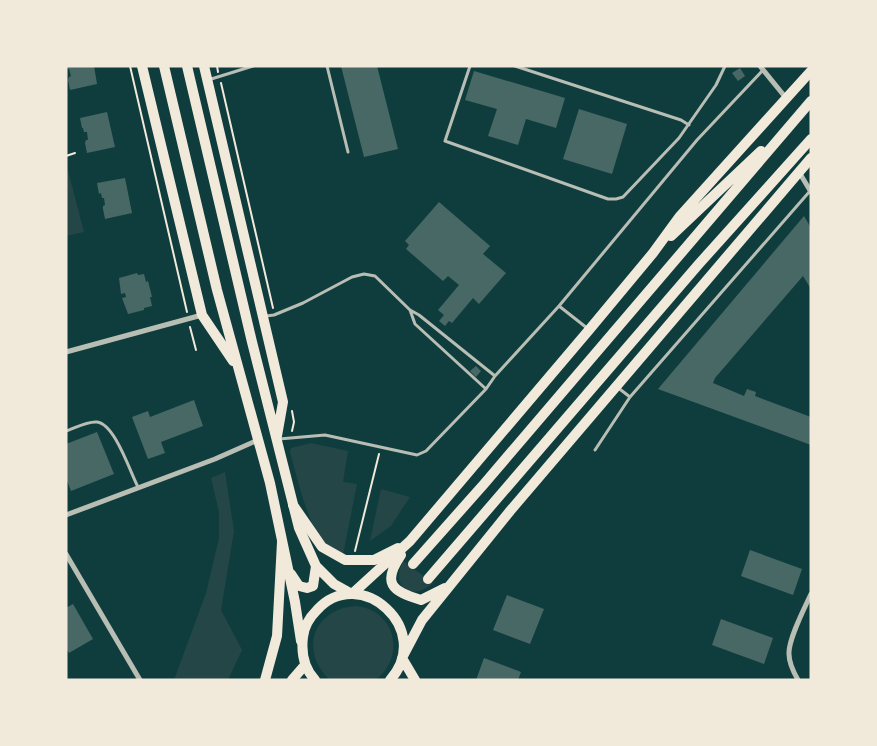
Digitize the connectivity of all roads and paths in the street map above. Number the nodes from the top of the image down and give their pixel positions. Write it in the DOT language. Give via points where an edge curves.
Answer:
graph roads {
  1 [pos="130,66"];
  2 [pos="142,66"];
  3 [pos="164,66"];
  4 [pos="187,66"];
  5 [pos="204,66"];
  6 [pos="253,66"];
  7 [pos="327,66"];
  8 [pos="470,66"];
  9 [pos="515,66"];
  10 [pos="724,66"];
  11 [pos="762,68"];
  12 [pos="811,71"];
  13 [pos="208,80"];
  14 [pos="786,98"];
  15 [pos="811,101"];
  16 [pos="798,116"];
  17 [pos="689,125"];
  18 [pos="811,140"];
  19 [pos="348,152"];
  20 [pos="75,153"];
  21 [pos="66,156"];
  22 [pos="811,158"];
  23 [pos="792,162"];
  24 [pos="800,172"];
  25 [pos="810,191"];
  26 [pos="653,254"];
  27 [pos="712,272"];
  28 [pos="559,306"];
  29 [pos="410,310"];
  30 [pos="202,315"];
  31 [pos="263,317"];
  32 [pos="188,319"];
  33 [pos="589,330"];
  34 [pos="196,350"];
  35 [pos="66,352"];
  36 [pos="238,368"];
  37 [pos="495,376"];
  38 [pos="616,386"];
  39 [pos="486,389"];
  40 [pos="630,398"];
  41 [pos="66,431"];
  42 [pos="258,440"];
  43 [pos="276,440"];
  44 [pos="381,447"];
  45 [pos="596,450"];
  46 [pos="138,488"];
  47 [pos="293,505"];
  48 [pos="66,515"];
  49 [pos="282,542"];
  50 [pos="410,542"];
  51 [pos="66,554"];
  52 [pos="352,560"];
  53 [pos="412,564"];
  54 [pos="316,566"];
  55 [pos="288,569"];
  56 [pos="428,580"];
  57 [pos="448,586"];
  58 [pos="352,594"];
  59 [pos="811,594"];
  60 [pos="302,645"];
  61 [pos="402,658"];
  62 [pos="305,665"];
  63 [pos="140,680"];
  64 [pos="265,680"];
  65 [pos="292,680"];
  66 [pos="315,680"];
  67 [pos="390,680"];
  68 [pos="415,680"];
  69 [pos="798,680"];
  1 -- 32 [label="path"];
  2 -- 30 [label="main road"];
  3 -- 36 [label="main road" via="216,290"];
  4 -- 43 [label="main road"];
  5 -- 13 [label="main road"];
  6 -- 13 [label="lane"];
  7 -- 19 [label="lane"];
  8 -- 17 [label="lane" via="445,140 608,199 623,197"];
  9 -- 17 [label="lane"];
  10 -- 17 [label="lane" via="716,85"];
  11 -- 14 [label="street"];
  11 -- 28 [label="lane" via="697,140"];
  12 -- 14 [label="main road"];
  13 -- 31 [label="main road"];
  14 -- 26 [label="main road" via="680,216"];
  15 -- 16 [label="main road"];
  16 -- 26 [label="main road"];
  16 -- 53 [label="main road"];
  18 -- 23 [label="main road"];
  20 -- 21 [label="path"];
  22 -- 24 [label="main road"];
  23 -- 27 [label="main road"];
  23 -- 56 [label="main road" via="698,265"];
  24 -- 25 [label="street"];
  24 -- 27 [label="main road"];
  25 -- 40 [label="lane"];
  26 -- 33 [label="main road"];
  27 -- 38 [label="main road"];
  28 -- 33 [label="lane"];
  28 -- 37 [label="lane"];
  29 -- 31 [label="lane" via="375,276 364,274 352,276 303,304"];
  29 -- 37 [label="lane"];
  29 -- 39 [label="lane" via="414,324"];
  30 -- 32 [label="street"];
  30 -- 36 [label="main road"];
  31 -- 43 [label="main road" via="283,402"];
  32 -- 34 [label="path"];
  32 -- 35 [label="street"];
  33 -- 50 [label="main road"];
  36 -- 42 [label="main road"];
  37 -- 39 [label="lane"];
  38 -- 40 [label="lane"];
  38 -- 57 [label="main road"];
  39 -- 44 [label="lane" via="426,451 417,455"];
  40 -- 45 [label="lane"];
  41 -- 46 [label="lane" via="97,422 108,427"];
  42 -- 46 [label="street"];
  42 -- 49 [label="main road"];
  43 -- 44 [label="lane" via="325,435"];
  43 -- 47 [label="main road"];
  44 -- 52 [label="path"];
  46 -- 48 [label="street"];
  47 -- 52 [label="main road" via="322,547 344,560"];
  47 -- 54 [label="main road" via="298,528"];
  49 -- 55 [label="main road"];
  49 -- 64 [label="main road" via="277,636"];
  50 -- 52 [label="main road" via="374,560"];
  50 -- 57 [label="main road" via="392,568 390,575 396,588 421,600"];
  50 -- 58 [label="main road"];
  51 -- 63 [label="street"];
  54 -- 55 [label="main road" via="313,586 307,588 299,586"];
  54 -- 58 [label="main road" via="334,584"];
  55 -- 60 [label="main road"];
  57 -- 61 [label="main road" via="422,620"];
  58 -- 60 [label="main road" via="336,597 321,605 310,617 303,632"];
  58 -- 61 [label="main road" via="367,596 393,614 404,642"];
  59 -- 69 [label="street" via="788,653"];
  60 -- 62 [label="main road"];
  61 -- 67 [label="main road"];
  61 -- 68 [label="main road"];
  62 -- 65 [label="main road"];
  62 -- 66 [label="main road"];
}
